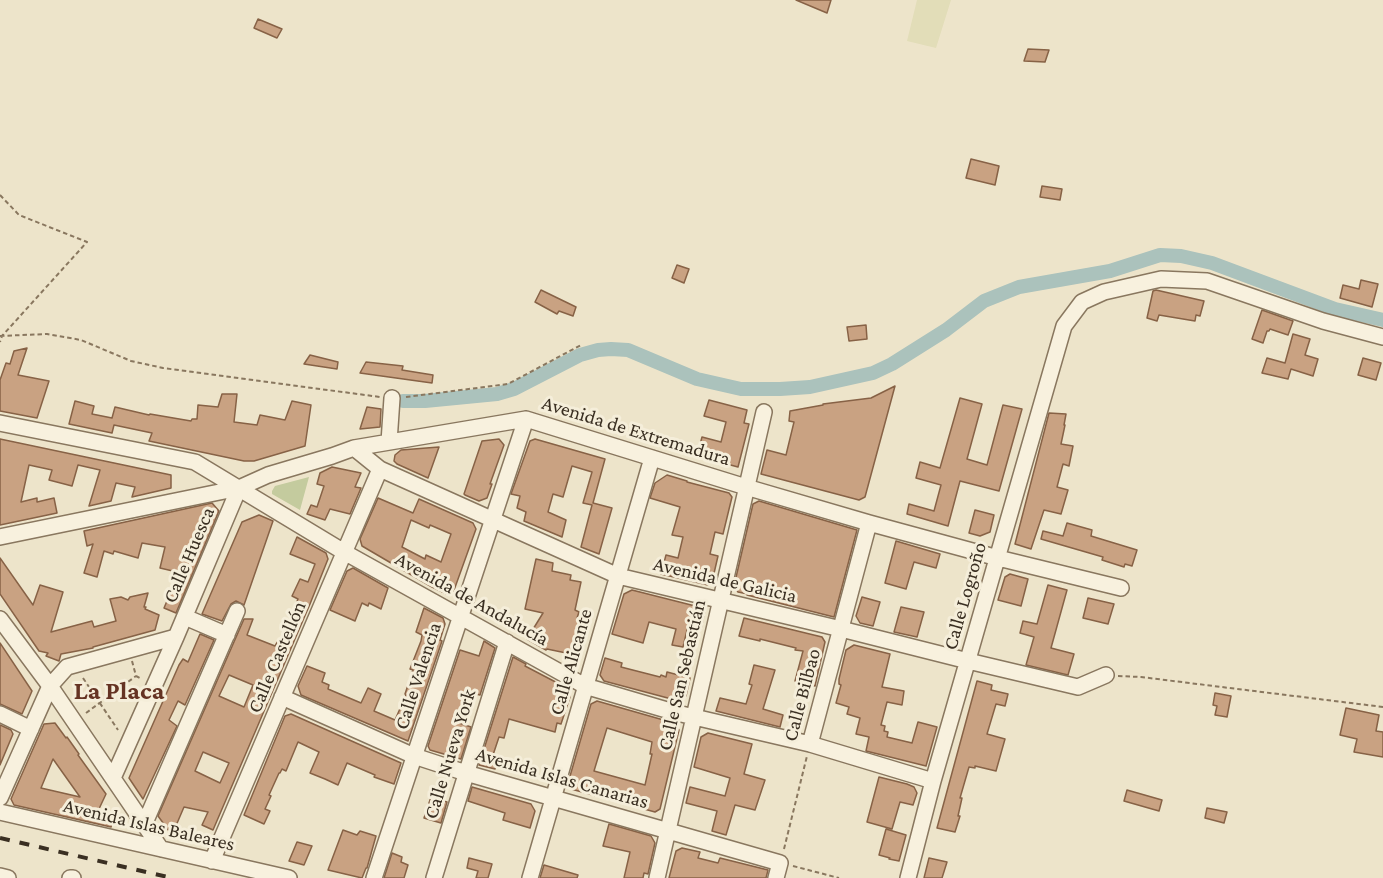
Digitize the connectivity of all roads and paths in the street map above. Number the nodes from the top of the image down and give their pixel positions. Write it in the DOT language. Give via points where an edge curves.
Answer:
graph roads {
  1 [pos="0,195"];
  2 [pos="1,336"];
  3 [pos="1383,337"];
  4 [pos="0,342"];
  5 [pos="581,345"];
  6 [pos="392,398"];
  7 [pos="764,412"];
  8 [pos="526,419"];
  9 [pos="0,423"];
  10 [pos="389,442"];
  11 [pos="354,448"];
  12 [pos="652,458"];
  13 [pos="380,469"];
  14 [pos="746,487"];
  15 [pos="239,488"];
  16 [pos="492,519"];
  17 [pos="869,523"];
  18 [pos="0,537"];
  19 [pos="344,552"];
  20 [pos="998,558"];
  21 [pos="618,576"];
  22 [pos="1121,588"];
  23 [pos="720,600"];
  24 [pos="237,611"];
  25 [pos="460,616"];
  26 [pos="185,617"];
  27 [pos="0,619"];
  28 [pos="841,629"];
  29 [pos="227,635"];
  30 [pos="176,638"];
  31 [pos="507,642"];
  32 [pos="130,650"];
  33 [pos="968,662"];
  34 [pos="78,664"];
  35 [pos="1106,675"];
  36 [pos="136,676"];
  37 [pos="155,684"];
  38 [pos="50,686"];
  39 [pos="585,686"];
  40 [pos="282,697"];
  41 [pos="99,703"];
  42 [pos="1383,707"];
  43 [pos="0,714"];
  44 [pos="694,716"];
  45 [pos="74,722"];
  46 [pos="31,729"];
  47 [pos="132,737"];
  48 [pos="810,744"];
  49 [pos="414,756"];
  50 [pos="466,773"];
  51 [pos="113,778"];
  52 [pos="933,781"];
  53 [pos="0,798"];
  54 [pos="553,798"];
  55 [pos="0,812"];
  56 [pos="144,825"];
  57 [pos="668,830"];
  58 [pos="161,849"];
  59 [pos="212,861"];
  60 [pos="780,863"];
  61 [pos="0,876"];
  62 [pos="8,878"];
  63 [pos="289,878"];
  64 [pos="374,878"];
  65 [pos="434,878"];
  66 [pos="530,878"];
  67 [pos="657,878"];
  68 [pos="776,878"];
  69 [pos="839,878"];
  70 [pos="908,878"];
  1 -- 2 [label="path" via="19,214 87,243"];
  2 -- 4 [label="path"];
  2 -- 6 [label="path" via="47,334 81,340 131,361 163,368"];
  3 -- 20 [label="street, Calle Logroño" via="1323,321 1207,280 1161,279 1104,292 1082,302 1064,326"];
  5 -- 6 [label="path" via="508,384"];
  6 -- 10 [label="street"];
  7 -- 14 [label="street, Calle San Sebastián"];
  8 -- 10 [label="street, Avenida de Extremadura"];
  8 -- 12 [label="street, Avenida de Extremadura"];
  8 -- 16 [label="street, Calle Valencia"];
  9 -- 15 [label="street" via="195,462"];
  10 -- 11 [label="street, Avenida de Extremadura"];
  11 -- 13 [label="street, Avenida de Galicia"];
  11 -- 15 [label="street, Avenida de Extremadura"];
  12 -- 14 [label="street, Avenida de Extremadura"];
  12 -- 21 [label="street, Calle Alicante"];
  13 -- 16 [label="street, Avenida de Galicia"];
  13 -- 19 [label="street, Calle Castellón"];
  14 -- 17 [label="street, Avenida de Extremadura"];
  14 -- 23 [label="street, Calle San Sebastián"];
  15 -- 18 [label="street"];
  15 -- 19 [label="street, Avenida de Andalucía"];
  15 -- 26 [label="street, Calle Huesca"];
  16 -- 21 [label="street, Avenida de Galicia"];
  16 -- 25 [label="street, Calle Valencia"];
  17 -- 20 [label="street, Avenida de Extremadura"];
  17 -- 28 [label="street, Calle Bilbao"];
  19 -- 25 [label="street, Avenida de Andalucía"];
  19 -- 40 [label="street, Calle Castellón"];
  20 -- 22 [label="street, Avenida de Extremadura"];
  20 -- 33 [label="street, Calle Logroño"];
  21 -- 23 [label="street, Avenida de Galicia"];
  21 -- 39 [label="street, Calle Alicante"];
  23 -- 28 [label="street, Avenida de Galicia"];
  23 -- 44 [label="street, Calle San Sebastián"];
  24 -- 29 [label="street"];
  25 -- 31 [label="street, Avenida de Andalucía"];
  25 -- 49 [label="street, Calle Valencia"];
  26 -- 29 [label="street"];
  26 -- 30 [label="street, Calle Huesca"];
  27 -- 38 [label="street"];
  28 -- 33 [label="street, Avenida de Galicia"];
  28 -- 48 [label="street, Calle Bilbao"];
  29 -- 56 [label="street"];
  30 -- 32 [label="street"];
  30 -- 37 [label="street, Calle Huesca"];
  31 -- 39 [label="street, Avenida de Andalucía"];
  31 -- 50 [label="street, Calle Nueva York"];
  32 -- 34 [label="street"];
  32 -- 36 [label="path"];
  33 -- 35 [label="street, Avenida de Galicia" via="1078,687"];
  33 -- 52 [label="street, Calle Logroño"];
  34 -- 38 [label="street" via="67,667"];
  34 -- 41 [label="path" via="81,676"];
  35 -- 42 [label="path"];
  36 -- 37 [label="path"];
  36 -- 41 [label="path"];
  37 -- 47 [label="street, Calle Huesca"];
  38 -- 45 [label="street"];
  38 -- 46 [label="street"];
  39 -- 44 [label="street, Avenida de Andalucía"];
  39 -- 54 [label="street, Calle Alicante"];
  40 -- 49 [label="street, Avenida Islas Canarias"];
  40 -- 59 [label="street, Calle Castellón"];
  41 -- 45 [label="path"];
  41 -- 47 [label="path" via="119,731"];
  43 -- 46 [label="street"];
  44 -- 48 [label="street, Avenida de Andalucía"];
  44 -- 57 [label="street, Calle San Sebastián"];
  45 -- 51 [label="street"];
  46 -- 53 [label="street"];
  47 -- 51 [label="street, Calle Huesca"];
  48 -- 52 [label="street, Avenida de Andalucía"];
  48 -- 60 [label="path, Calle Bilbao"];
  49 -- 50 [label="street, Avenida Islas Canarias"];
  49 -- 64 [label="street, Calle Valencia"];
  50 -- 54 [label="street, Avenida Islas Canarias"];
  50 -- 65 [label="street, Calle Nueva York"];
  51 -- 56 [label="street"];
  52 -- 70 [label="street, Calle Logroño"];
  54 -- 57 [label="street, Avenida Islas Canarias"];
  54 -- 66 [label="street, Calle Alicante"];
  55 -- 58 [label="street, Avenida Islas Baleares"];
  56 -- 58 [label="street"];
  57 -- 60 [label="street, Avenida Islas Canarias"];
  57 -- 67 [label="street, Calle San Sebastián"];
  58 -- 59 [label="street, Avenida Islas Baleares"];
  59 -- 63 [label="street, Avenida Islas Baleares"];
  60 -- 68 [label="street"];
  60 -- 69 [label="path"];
  61 -- 62 [label="street"];
}
